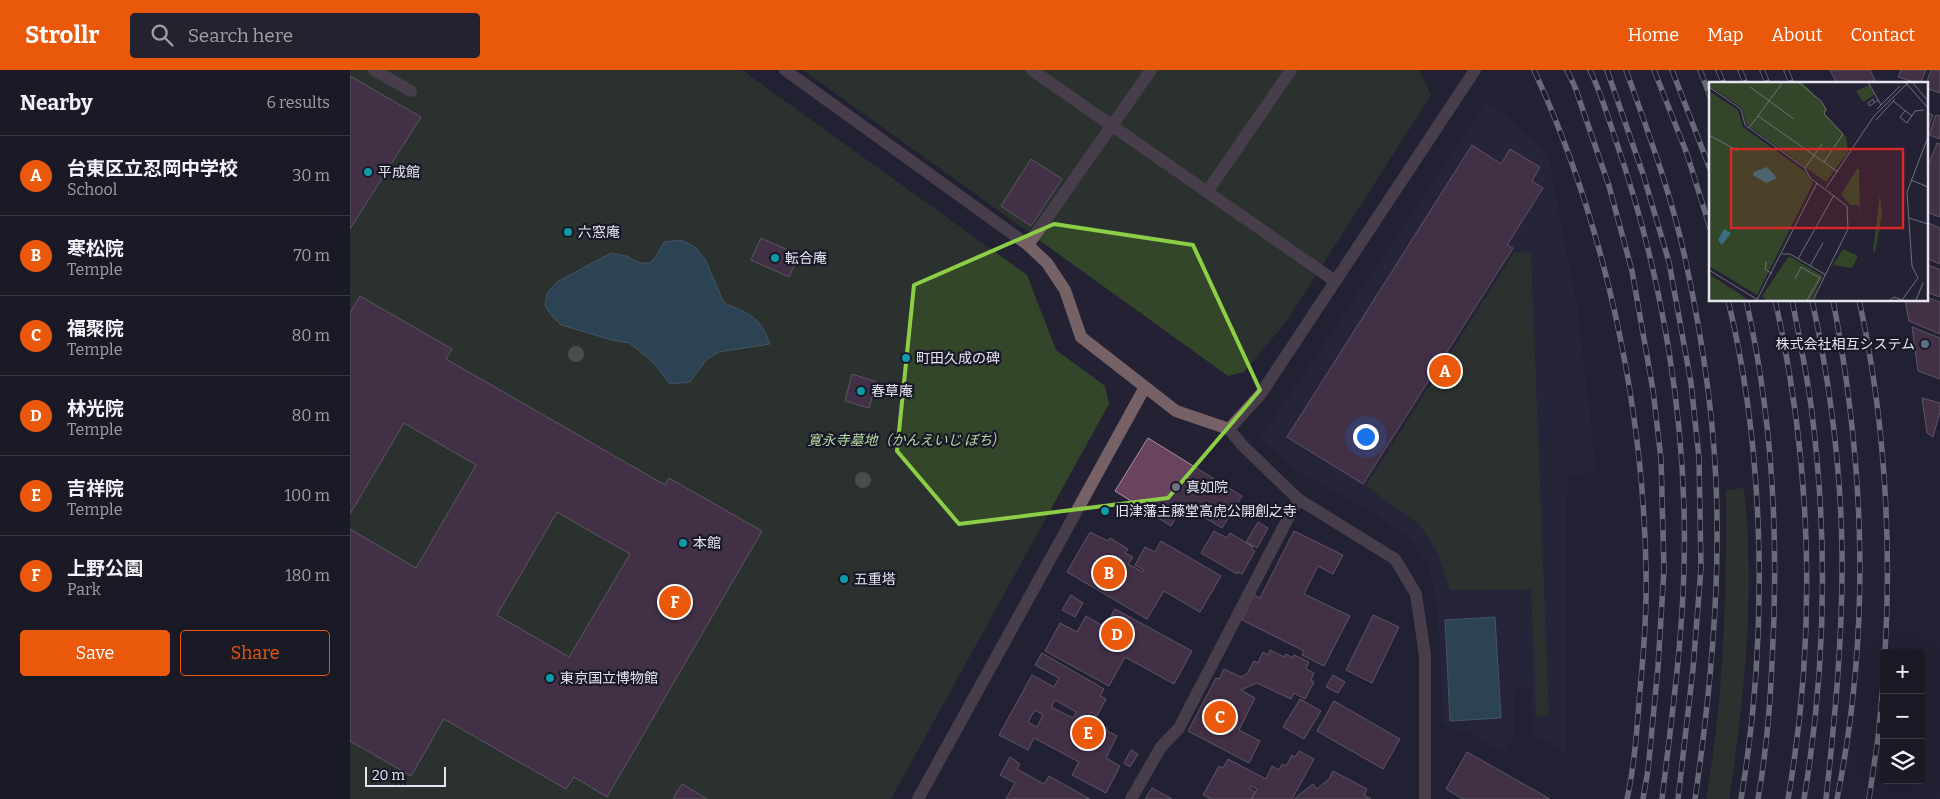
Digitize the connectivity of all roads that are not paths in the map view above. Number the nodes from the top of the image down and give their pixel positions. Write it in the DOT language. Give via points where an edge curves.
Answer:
graph roads {
  1 [pos="374,70"];
  2 [pos="785,70"];
  3 [pos="1032,70"];
  4 [pos="1151,70"];
  5 [pos="1291,70"];
  6 [pos="1475,70"];
  7 [pos="411,91"];
  8 [pos="1112,126"];
  9 [pos="1207,192"];
  10 [pos="1028,245"];
  11 [pos="1335,280"];
  12 [pos="1145,387"];
  13 [pos="1229,429"];
  14 [pos="1298,499"];
  15 [pos="918,799"];
  16 [pos="1131,799"];
  17 [pos="1425,799"];
  1 -- 7 [label="street"];
  2 -- 10 [label="street"];
  3 -- 8 [label="street"];
  4 -- 8 [label="street"];
  5 -- 9 [label="street"];
  6 -- 11 [label="street"];
  8 -- 9 [label="street"];
  8 -- 10 [label="street"];
  9 -- 11 [label="street"];
  10 -- 12 [label="street" via="1047,263 1065,290 1081,337"];
  11 -- 13 [label="street" via="1260,395"];
  12 -- 13 [label="street" via="1176,411"];
  12 -- 15 [label="street"];
  13 -- 14 [label="street"];
  14 -- 16 [label="street" via="1179,728 1161,747"];
  14 -- 17 [label="street" via="1395,558 1416,594 1425,656"];
}
